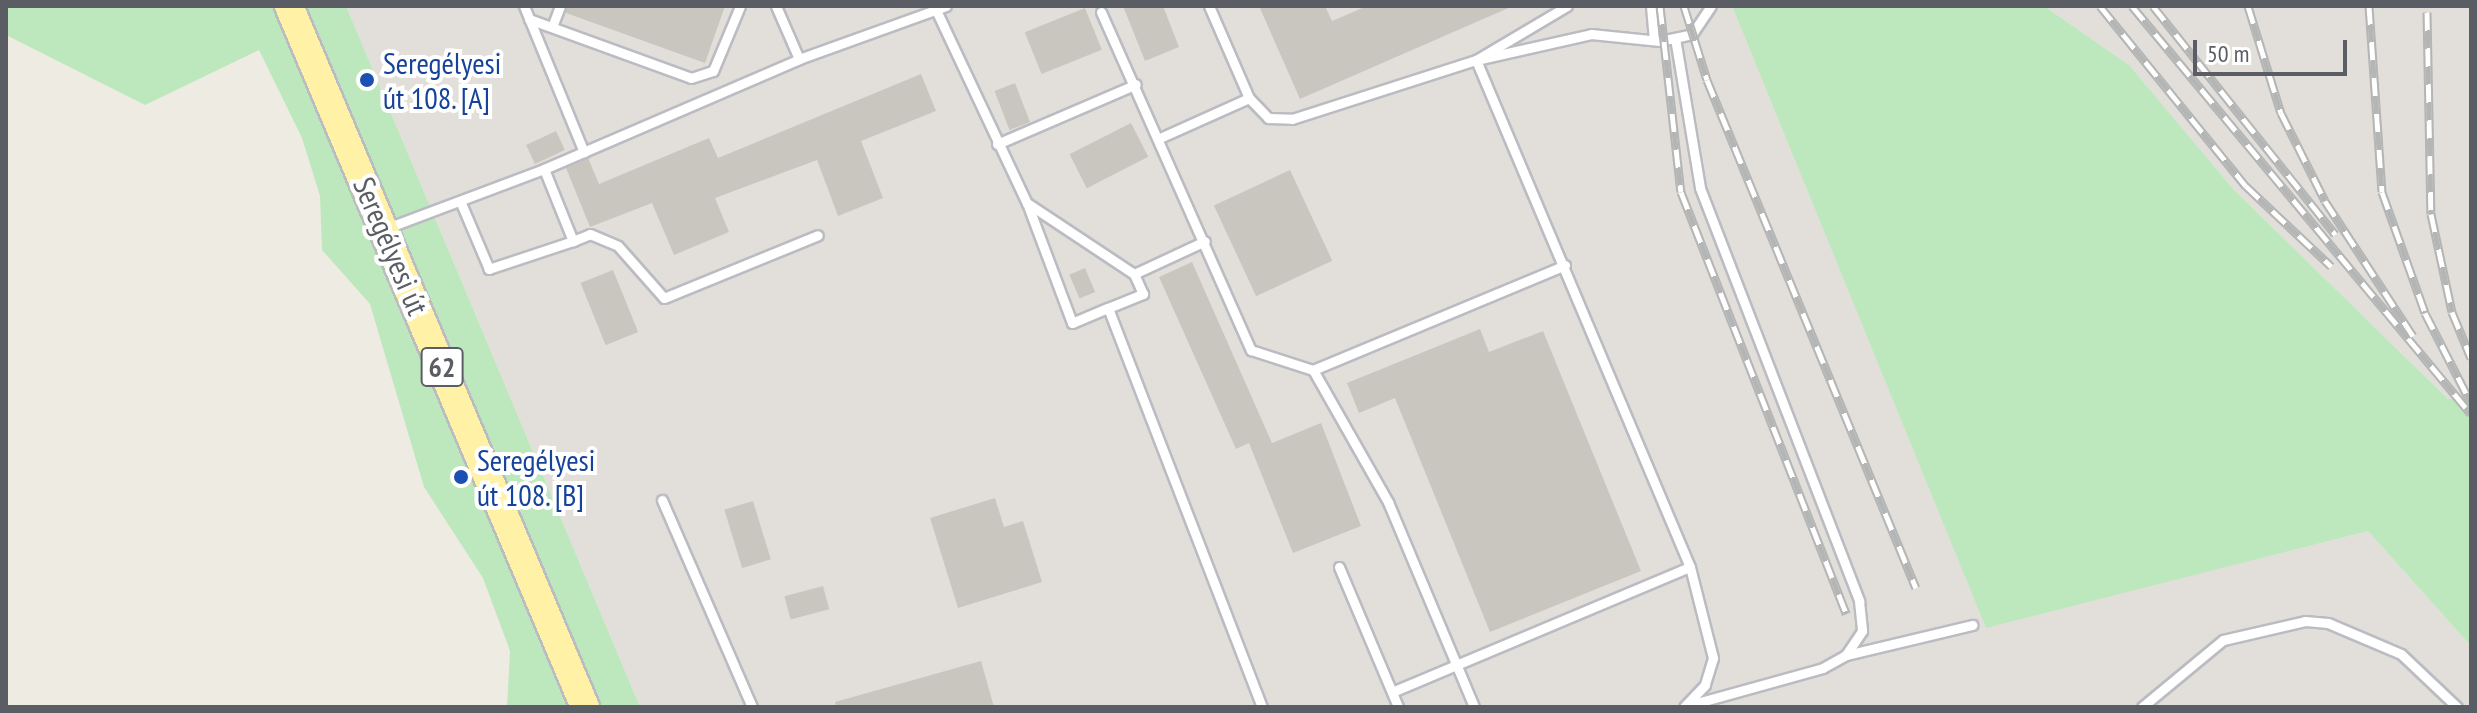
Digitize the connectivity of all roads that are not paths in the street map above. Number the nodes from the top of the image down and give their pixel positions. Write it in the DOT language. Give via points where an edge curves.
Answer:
graph roads {
  1 [pos="289,6"];
  2 [pos="524,6"];
  3 [pos="560,6"];
  4 [pos="740,6"];
  5 [pos="776,6"];
  6 [pos="1209,6"];
  7 [pos="1567,6"];
  8 [pos="1651,6"];
  9 [pos="1711,6"];
  10 [pos="941,8"];
  11 [pos="1101,12"];
  12 [pos="529,19"];
  13 [pos="552,27"];
  14 [pos="1675,38"];
  15 [pos="1654,40"];
  16 [pos="799,59"];
  17 [pos="1476,60"];
  18 [pos="1136,84"];
  19 [pos="1249,98"];
  20 [pos="1162,137"];
  21 [pos="997,144"];
  22 [pos="584,152"];
  23 [pos="544,169"];
  24 [pos="461,203"];
  25 [pos="1027,203"];
  26 [pos="383,229"];
  27 [pos="818,235"];
  28 [pos="573,241"];
  29 [pos="1205,241"];
  30 [pos="1565,265"];
  31 [pos="1134,274"];
  32 [pos="1108,308"];
  33 [pos="1313,370"];
  34 [pos="662,500"];
  35 [pos="1339,567"];
  36 [pos="1690,567"];
  37 [pos="1972,625"];
  38 [pos="1846,655"];
  39 [pos="1456,663"];
  40 [pos="1392,692"];
  41 [pos="1687,706"];
  42 [pos="585,707"];
  43 [pos="752,707"];
  44 [pos="1262,707"];
  45 [pos="1398,707"];
  46 [pos="1474,707"];
  47 [pos="2142,707"];
  48 [pos="2457,707"];
  1 -- 26 [label="main road, Seregélyesi út / 62"];
  2 -- 12 [label="lane"];
  3 -- 13 [label="lane"];
  4 -- 13 [label="lane" via="713,71 691,78"];
  5 -- 16 [label="lane"];
  6 -- 19 [label="lane"];
  7 -- 17 [label="lane"];
  8 -- 15 [label="lane"];
  9 -- 14 [label="lane" via="1692,34"];
  10 -- 16 [label="lane"];
  10 -- 21 [label="lane"];
  11 -- 18 [label="lane"];
  12 -- 13 [label="lane"];
  12 -- 22 [label="lane"];
  14 -- 15 [label="lane"];
  14 -- 38 [label="lane" via="1700,188 1859,601 1862,631"];
  15 -- 17 [label="lane" via="1591,34"];
  16 -- 22 [label="lane"];
  17 -- 19 [label="lane" via="1292,119 1268,118"];
  17 -- 30 [label="lane"];
  18 -- 20 [label="lane"];
  18 -- 21 [label="lane"];
  19 -- 20 [label="lane"];
  20 -- 29 [label="lane"];
  21 -- 25 [label="lane"];
  22 -- 23 [label="lane"];
  23 -- 24 [label="lane"];
  23 -- 28 [label="lane"];
  24 -- 26 [label="lane"];
  24 -- 28 [label="lane" via="489,269"];
  25 -- 31 [label="lane"];
  25 -- 32 [label="lane" via="1072,323"];
  26 -- 42 [label="main road, Seregélyesi út / 62"];
  27 -- 28 [label="lane" via="664,298 618,246 590,234"];
  29 -- 31 [label="lane"];
  29 -- 33 [label="lane" via="1251,350"];
  30 -- 33 [label="lane"];
  30 -- 36 [label="lane"];
  31 -- 32 [label="lane" via="1143,294"];
  32 -- 44 [label="lane"];
  33 -- 39 [label="lane" via="1388,502"];
  34 -- 43 [label="lane"];
  35 -- 40 [label="lane"];
  36 -- 39 [label="lane"];
  36 -- 41 [label="lane" via="1713,658"];
  37 -- 38 [label="lane"];
  38 -- 41 [label="lane"];
  39 -- 40 [label="lane"];
  39 -- 46 [label="lane"];
  40 -- 45 [label="lane"];
  47 -- 48 [label="lane" via="2223,640 2305,621 2328,623 2401,654"];
}
